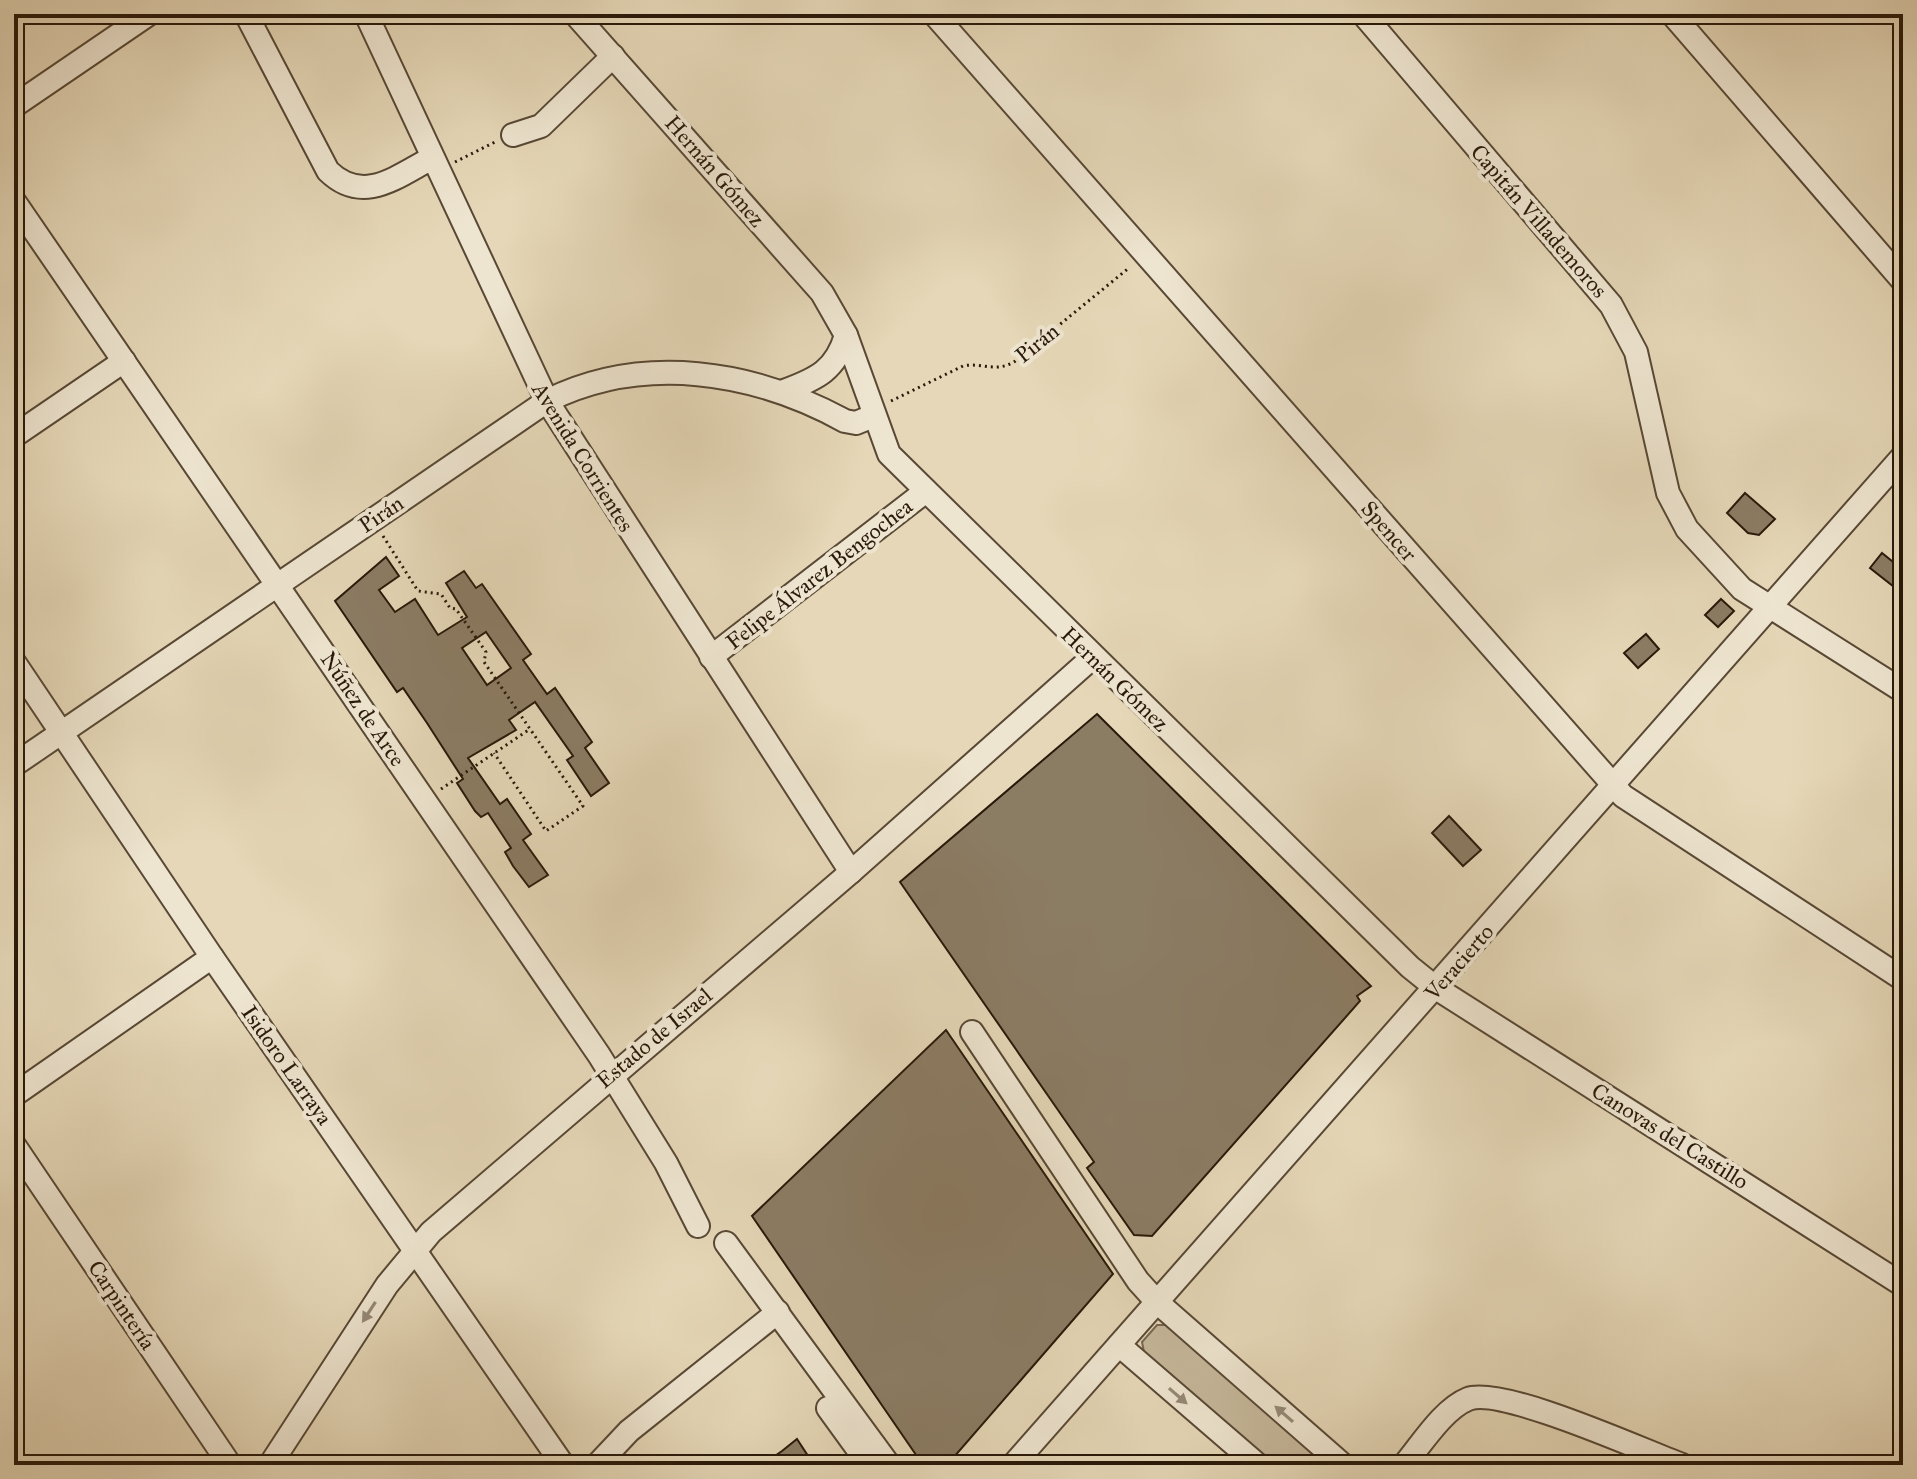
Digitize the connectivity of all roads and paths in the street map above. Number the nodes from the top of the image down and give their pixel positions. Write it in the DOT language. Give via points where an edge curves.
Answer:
graph roads {
  1 [pos="149,14"];
  2 [pos="246,14"];
  3 [pos="366,14"];
  4 [pos="575,14"];
  5 [pos="934,14"];
  6 [pos="1363,14"];
  7 [pos="1672,14"];
  8 [pos="613,56"];
  9 [pos="14,106"];
  10 [pos="513,135"];
  11 [pos="435,164"];
  12 [pos="14,201"];
  13 [pos="1145,254"];
  14 [pos="1903,281"];
  15 [pos="846,335"];
  16 [pos="124,361"];
  17 [pos="784,391"];
  18 [pos="547,401"];
  19 [pos="873,416"];
  20 [pos="14,436"];
  21 [pos="1903,456"];
  22 [pos="926,491"];
  23 [pos="372,520"];
  24 [pos="278,584"];
  25 [pos="1770,606"];
  26 [pos="711,657"];
  27 [pos="1093,657"];
  28 [pos="14,662"];
  29 [pos="1903,691"];
  30 [pos="530,729"];
  31 [pos="61,733"];
  32 [pos="494,753"];
  33 [pos="14,765"];
  34 [pos="1613,786"];
  35 [pos="425,800"];
  36 [pos="851,872"];
  37 [pos="212,957"];
  38 [pos="1903,979"];
  39 [pos="1436,988"];
  40 [pos="972,1032"];
  41 [pos="611,1074"];
  42 [pos="14,1095"];
  43 [pos="14,1145"];
  44 [pos="698,1226"];
  45 [pos="726,1243"];
  46 [pos="414,1248"];
  47 [pos="1903,1285"];
  48 [pos="1157,1302"];
  49 [pos="778,1312"];
  50 [pos="1119,1345"];
  51 [pos="230,1465"];
  52 [pos="270,1465"];
  53 [pos="563,1465"];
  54 [pos="597,1465"];
  55 [pos="889,1465"];
  56 [pos="1013,1465"];
  57 [pos="1258,1465"];
  58 [pos="1343,1465"];
  59 [pos="1404,1465"];
  60 [pos="1682,1465"];
  1 -- 9 [label="street"];
  2 -- 11 [label="street" via="328,171 341,184 373,187"];
  3 -- 11 [label="street, Avenida Corrientes"];
  4 -- 8 [label="street, Hernán Gómez"];
  5 -- 13 [label="street, Spencer"];
  6 -- 25 [label="street, Capitán Villademoros" via="1611,305 1636,352 1661,471 1678,515 1733,580"];
  7 -- 14 [label="street"];
  8 -- 10 [label="street" via="541,126"];
  8 -- 15 [label="street, Hernán Gómez" via="822,293"];
  10 -- 11 [label="path"];
  11 -- 18 [label="street, Avenida Corrientes"];
  12 -- 16 [label="street, Núñez de Arce"];
  13 -- 19 [label="path, Pirán" via="1014,362 992,369 963,366 886,403"];
  13 -- 34 [label="street, Spencer"];
  15 -- 17 [label="street" via="827,371"];
  15 -- 19 [label="street, Hernán Gómez"];
  16 -- 20 [label="street"];
  16 -- 24 [label="street, Núñez de Arce"];
  17 -- 18 [label="street, Pirán" via="722,376 642,373 585,384"];
  17 -- 19 [label="street, Pirán" via="845,421"];
  18 -- 23 [label="street, Pirán"];
  18 -- 26 [label="street, Avenida Corrientes"];
  19 -- 22 [label="street, Hernán Gómez" via="889,454"];
  21 -- 25 [label="street, Veracierto"];
  22 -- 26 [label="street, Felipe Álvarez Bengochea"];
  22 -- 27 [label="street, Hernán Gómez"];
  23 -- 24 [label="street, Pirán"];
  23 -- 30 [label="path" via="418,591 441,594 456,609"];
  24 -- 31 [label="street, Pirán"];
  24 -- 35 [label="street, Núñez de Arce"];
  25 -- 29 [label="street, Capitán Villademoros"];
  25 -- 34 [label="street, Veracierto"];
  26 -- 36 [label="street, Avenida Corrientes"];
  27 -- 36 [label="street, Estado de Israel"];
  27 -- 39 [label="street, Hernán Gómez"];
  28 -- 31 [label="street, Isidoro Larraya"];
  30 -- 32 [label="path"];
  30 -- 32 [label="path" via="583,806 546,831"];
  31 -- 33 [label="street, Pirán"];
  31 -- 37 [label="street, Isidoro Larraya"];
  32 -- 35 [label="path"];
  34 -- 38 [label="street, Spencer" via="1638,809"];
  34 -- 39 [label="street, Veracierto"];
  35 -- 41 [label="street, Núñez de Arce"];
  36 -- 41 [label="street, Estado de Israel"];
  37 -- 42 [label="street"];
  37 -- 46 [label="street, Isidoro Larraya"];
  39 -- 47 [label="street, Canovas del Castillo"];
  39 -- 48 [label="street, Veracierto"];
  40 -- 48 [label="street"];
  41 -- 44 [label="street, Núñez de Arce"];
  41 -- 46 [label="street, Estado de Israel"];
  43 -- 51 [label="street, Carpintería"];
  45 -- 49 [label="street"];
  46 -- 52 [label="street, Estado de Israel, one-way"];
  46 -- 53 [label="street, Isidoro Larraya"];
  48 -- 50 [label="street, Veracierto"];
  58 -- 48 [label="street, one-way"];
  49 -- 54 [label="street" via="629,1431"];
  49 -- 55 [label="street" via="801,1346 798,1366 857,1448 874,1445"];
  50 -- 56 [label="street, Veracierto"];
  50 -- 57 [label="street, one-way"];
  59 -- 60 [label="street" via="1455,1407 1484,1395"];
}
